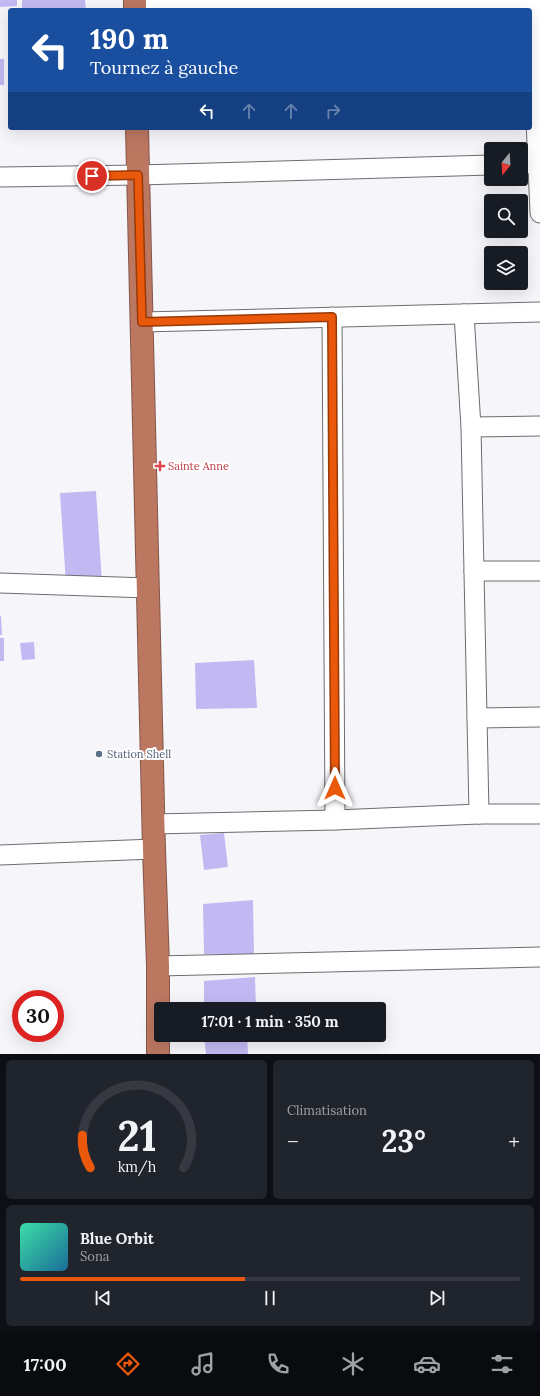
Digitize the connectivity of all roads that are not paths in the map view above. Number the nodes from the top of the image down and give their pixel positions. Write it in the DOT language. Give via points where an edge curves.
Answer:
graph roads {
  1 [pos="408,4"];
  2 [pos="536,5"];
  3 [pos="135,6"];
  4 [pos="532,111"];
  5 [pos="138,130"];
  6 [pos="531,130"];
  7 [pos="530,164"];
  8 [pos="484,165"];
  9 [pos="138,175"];
  10 [pos="0,177"];
  11 [pos="540,213"];
  12 [pos="540,312"];
  13 [pos="464,314"];
  14 [pos="332,317"];
  15 [pos="142,322"];
  16 [pos="540,426"];
  17 [pos="471,427"];
  18 [pos="474,571"];
  19 [pos="540,571"];
  20 [pos="0,583"];
  21 [pos="148,588"];
  22 [pos="477,718"];
  23 [pos="540,718"];
  24 [pos="480,814"];
  25 [pos="540,814"];
  26 [pos="335,820"];
  27 [pos="153,824"];
  28 [pos="154,849"];
  29 [pos="0,855"];
  30 [pos="540,957"];
  31 [pos="158,966"];
  32 [pos="158,1054"];
  1 -- 2 [label="street"];
  1 -- 3 [label="street"];
  2 -- 4 [label="street"];
  5 -- 9 [label="highway"];
  6 -- 7 [label="street"];
  7 -- 11 [label="street"];
  8 -- 9 [label="street"];
  9 -- 10 [label="street"];
  9 -- 15 [label="highway"];
  12 -- 13 [label="street"];
  13 -- 14 [label="street"];
  13 -- 17 [label="street"];
  14 -- 15 [label="street"];
  14 -- 26 [label="street"];
  15 -- 21 [label="highway"];
  16 -- 17 [label="street"];
  17 -- 18 [label="street"];
  18 -- 19 [label="street"];
  18 -- 22 [label="street"];
  20 -- 21 [label="street"];
  21 -- 27 [label="highway"];
  22 -- 23 [label="street"];
  22 -- 24 [label="street"];
  24 -- 25 [label="street"];
  24 -- 26 [label="street"];
  26 -- 27 [label="street"];
  27 -- 28 [label="highway"];
  28 -- 29 [label="street"];
  28 -- 31 [label="highway"];
  30 -- 31 [label="street"];
  31 -- 32 [label="highway"];
}
